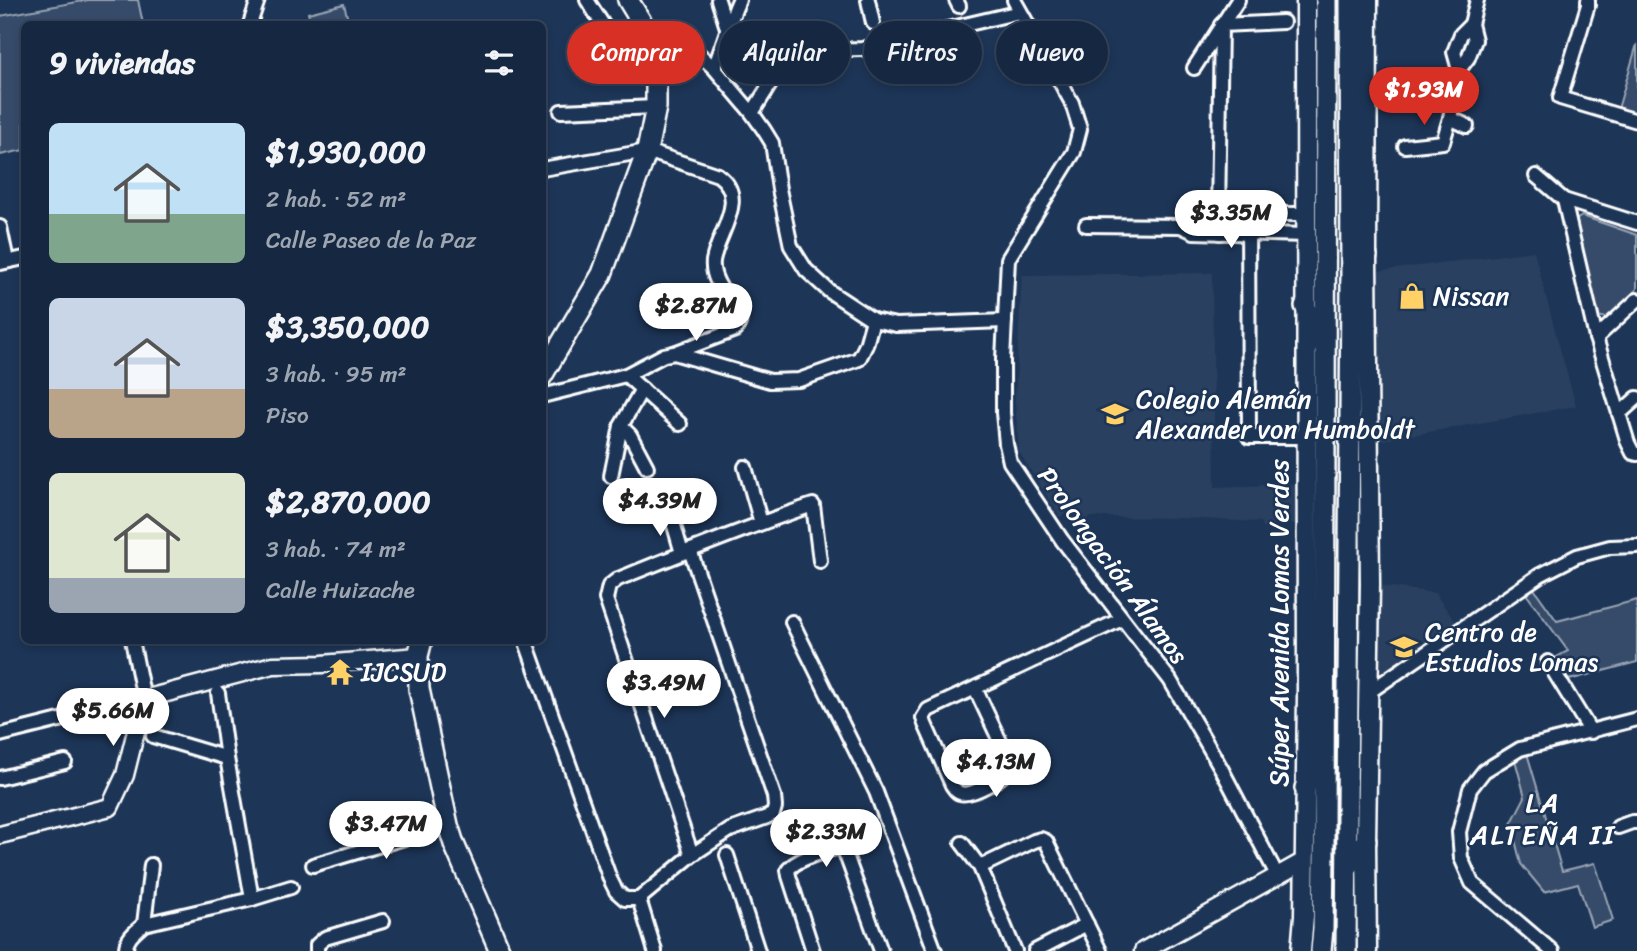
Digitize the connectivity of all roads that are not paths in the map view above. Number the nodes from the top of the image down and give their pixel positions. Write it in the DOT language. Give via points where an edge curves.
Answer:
graph roads {
  1 [pos="258,0"];
  2 [pos="587,0"];
  3 [pos="628,0"];
  4 [pos="718,0"];
  5 [pos="739,0"];
  6 [pos="869,0"];
  7 [pos="1237,0"];
  8 [pos="1306,0"];
  9 [pos="1326,0"];
  10 [pos="1350,0"];
  11 [pos="1368,0"];
  12 [pos="1477,0"];
  13 [pos="1590,2"];
  14 [pos="1017,6"];
  15 [pos="251,21"];
  16 [pos="601,21"];
  17 [pos="641,21"];
  18 [pos="725,21"];
  19 [pos="730,21"];
  20 [pos="873,21"];
  21 [pos="1283,22"];
  22 [pos="1221,25"];
  23 [pos="719,55"];
  24 [pos="705,60"];
  25 [pos="714,68"];
  26 [pos="1194,68"];
  27 [pos="656,84"];
  28 [pos="656,107"];
  29 [pos="561,111"];
  30 [pos="752,113"];
  31 [pos="1450,118"];
  32 [pos="1637,121"];
  33 [pos="1467,125"];
  34 [pos="1405,146"];
  35 [pos="647,151"];
  36 [pos="546,168"];
  37 [pos="1536,176"];
  38 [pos="1564,200"];
  39 [pos="1218,214"];
  40 [pos="1305,214"];
  41 [pos="1248,215"];
  42 [pos="1637,223"];
  43 [pos="1086,225"];
  44 [pos="1181,226"];
  45 [pos="0,227"];
  46 [pos="1220,233"];
  47 [pos="1247,234"];
  48 [pos="1305,235"];
  49 [pos="1367,256"];
  50 [pos="4,262"];
  51 [pos="1351,284"];
  52 [pos="1637,300"];
  53 [pos="1305,306"];
  54 [pos="873,320"];
  55 [pos="1005,321"];
  56 [pos="1596,338"];
  57 [pos="1325,351"];
  58 [pos="674,354"];
  59 [pos="546,369"];
  60 [pos="626,375"];
  61 [pos="642,389"];
  62 [pos="546,395"];
  63 [pos="1637,398"];
  64 [pos="1619,414"];
  65 [pos="680,424"];
  66 [pos="621,426"];
  67 [pos="1306,437"];
  68 [pos="1633,445"];
  69 [pos="1637,454"];
  70 [pos="647,467"];
  71 [pos="745,467"];
  72 [pos="611,476"];
  73 [pos="670,512"];
  74 [pos="761,523"];
  75 [pos="1637,546"];
  76 [pos="686,552"];
  77 [pos="820,561"];
  78 [pos="1122,619"];
  79 [pos="792,622"];
  80 [pos="132,644"];
  81 [pos="527,645"];
  82 [pos="420,648"];
  83 [pos="1548,662"];
  84 [pos="975,688"];
  85 [pos="1368,692"];
  86 [pos="218,693"];
  87 [pos="144,699"];
  88 [pos="1637,719"];
  89 [pos="1591,732"];
  90 [pos="0,735"];
  91 [pos="1325,735"];
  92 [pos="153,736"];
  93 [pos="227,758"];
  94 [pos="65,762"];
  95 [pos="0,778"];
  96 [pos="1306,789"];
  97 [pos="1637,822"];
  98 [pos="449,825"];
  99 [pos="835,825"];
  100 [pos="1618,827"];
  101 [pos="0,835"];
  102 [pos="1366,841"];
  103 [pos="962,843"];
  104 [pos="842,846"];
  105 [pos="727,855"];
  106 [pos="692,856"];
  107 [pos="1304,860"];
  108 [pos="151,865"];
  109 [pos="313,865"];
  110 [pos="980,867"];
  111 [pos="1347,868"];
  112 [pos="1276,875"];
  113 [pos="291,887"];
  114 [pos="252,899"];
  115 [pos="639,899"];
  116 [pos="383,921"];
  117 [pos="144,924"];
  118 [pos="1087,924"];
  119 [pos="126,951"];
  120 [pos="317,951"];
  121 [pos="500,951"];
  122 [pos="655,951"];
  123 [pos="758,951"];
  124 [pos="813,951"];
  125 [pos="881,951"];
  126 [pos="935,951"];
  127 [pos="1015,951"];
  128 [pos="1035,951"];
  129 [pos="1100,951"];
  130 [pos="1143,951"];
  131 [pos="1301,951"];
  132 [pos="1321,951"];
  133 [pos="1346,951"];
  134 [pos="1367,951"];
  135 [pos="1552,951"];
  1 -- 15 [label="street"];
  2 -- 16 [label="street"];
  3 -- 17 [label="main road"];
  4 -- 18 [label="street"];
  5 -- 19 [label="street"];
  6 -- 20 [label="street"];
  7 -- 22 [label="street"];
  8 -- 40 [label="main road, Súper Avenida Lomas Verdes"];
  9 -- 57 [label="main road, Súper Avenida Lomas Verdes"];
  10 -- 51 [label="main road"];
  11 -- 49 [label="main road"];
  12 -- 31 [label="street" via="1472,24 1475,40 1459,70"];
  13 -- 32 [label="street" via="1560,98"];
  14 -- 30 [label="street" via="862,48 791,51"];
  14 -- 55 [label="street, Prolongación Álamos" via="1072,103 1080,129 1074,152 1008,260"];
  21 -- 22 [label="street"];
  22 -- 26 [label="street"];
  22 -- 39 [label="street"];
  23 -- 25 [label="street"];
  24 -- 25 [label="street"];
  25 -- 30 [label="street"];
  27 -- 28 [label="main road"];
  28 -- 29 [label="street"];
  28 -- 35 [label="main road"];
  30 -- 54 [label="street" via="772,143 791,246 806,270 829,291"];
  31 -- 33 [label="street"];
  31 -- 34 [label="street" via="1443,142"];
  35 -- 36 [label="street"];
  35 -- 58 [label="street" via="718,175 729,187 733,207 713,262 715,278 739,315 739,324"];
  35 -- 59 [label="main road" via="602,274"];
  37 -- 38 [label="street"];
  38 -- 42 [label="street"];
  38 -- 56 [label="street"];
  39 -- 41 [label="street"];
  39 -- 44 [label="street" via="1197,214"];
  39 -- 46 [label="street"];
  40 -- 41 [label="street"];
  40 -- 48 [label="main road, Súper Avenida Lomas Verdes"];
  41 -- 47 [label="street"];
  43 -- 44 [label="street"];
  44 -- 46 [label="street" via="1194,232"];
  45 -- 50 [label="street"];
  46 -- 47 [label="street"];
  47 -- 48 [label="street"];
  47 -- 67 [label="street" via="1249,437"];
  48 -- 53 [label="main road, Súper Avenida Lomas Verdes"];
  49 -- 51 [label="main road"];
  49 -- 85 [label="main road"];
  51 -- 111 [label="main road"];
  52 -- 56 [label="street"];
  53 -- 57 [label="main road"];
  53 -- 67 [label="main road, Súper Avenida Lomas Verdes"];
  54 -- 55 [label="street" via="897,325"];
  54 -- 58 [label="street" via="859,359 799,380 770,381"];
  55 -- 78 [label="street, Prolongación Álamos" via="1003,413 1010,462"];
  56 -- 64 [label="street"];
  57 -- 91 [label="main road, Súper Avenida Lomas Verdes"];
  58 -- 60 [label="street"];
  60 -- 61 [label="street"];
  60 -- 62 [label="street"];
  61 -- 65 [label="street"];
  61 -- 66 [label="street"];
  63 -- 64 [label="street"];
  64 -- 68 [label="street"];
  66 -- 70 [label="street"];
  66 -- 72 [label="street"];
  67 -- 96 [label="main road, Súper Avenida Lomas Verdes"];
  68 -- 69 [label="street"];
  71 -- 74 [label="street"];
  73 -- 76 [label="street"];
  74 -- 76 [label="street"];
  74 -- 77 [label="street" via="813,505"];
  75 -- 85 [label="street" via="1577,556 1540,575"];
  76 -- 106 [label="street" via="618,579 609,586 606,599"];
  76 -- 106 [label="street" via="775,807 773,814 730,830"];
  78 -- 84 [label="street"];
  78 -- 112 [label="street, Prolongación Álamos" via="1170,680"];
  79 -- 126 [label="street" via="876,792"];
  80 -- 87 [label="street"];
  81 -- 115 [label="street" via="610,879 625,899"];
  82 -- 87 [label="street" via="322,664 273,665"];
  82 -- 98 [label="main road" via="419,690"];
  83 -- 89 [label="street"];
  84 -- 84 [label="street" via="928,709 923,718 952,785 961,793 971,793 1005,775 1010,767"];
  85 -- 102 [label="main road"];
  86 -- 93 [label="street"];
  87 -- 90 [label="street"];
  87 -- 101 [label="street" via="125,775 110,807"];
  88 -- 89 [label="street"];
  89 -- 135 [label="street" via="1520,749 1485,771 1470,789 1459,832 1461,858 1472,883"];
  91 -- 96 [label="main road"];
  91 -- 132 [label="main road, Súper Avenida Lomas Verdes"];
  92 -- 93 [label="street"];
  93 -- 114 [label="street"];
  94 -- 95 [label="street"];
  96 -- 107 [label="main road, Súper Avenida Lomas Verdes"];
  97 -- 100 [label="street"];
  98 -- 109 [label="street"];
  98 -- 121 [label="main road"];
  99 -- 104 [label="street"];
  102 -- 111 [label="main road"];
  102 -- 134 [label="main road"];
  103 -- 110 [label="street"];
  104 -- 124 [label="street" via="788,870"];
  104 -- 125 [label="street"];
  105 -- 123 [label="street"];
  106 -- 115 [label="street"];
  107 -- 112 [label="street"];
  107 -- 131 [label="main road, Súper Avenida Lomas Verdes"];
  108 -- 117 [label="street"];
  110 -- 118 [label="street" via="1034,841 1046,841"];
  110 -- 127 [label="street"];
  111 -- 133 [label="main road"];
  112 -- 130 [label="street"];
  113 -- 114 [label="street"];
  114 -- 117 [label="street"];
  115 -- 122 [label="street"];
  116 -- 120 [label="street" via="325,938"];
  117 -- 119 [label="street" via="125,945"];
  118 -- 128 [label="street"];
  118 -- 129 [label="street"];
}
